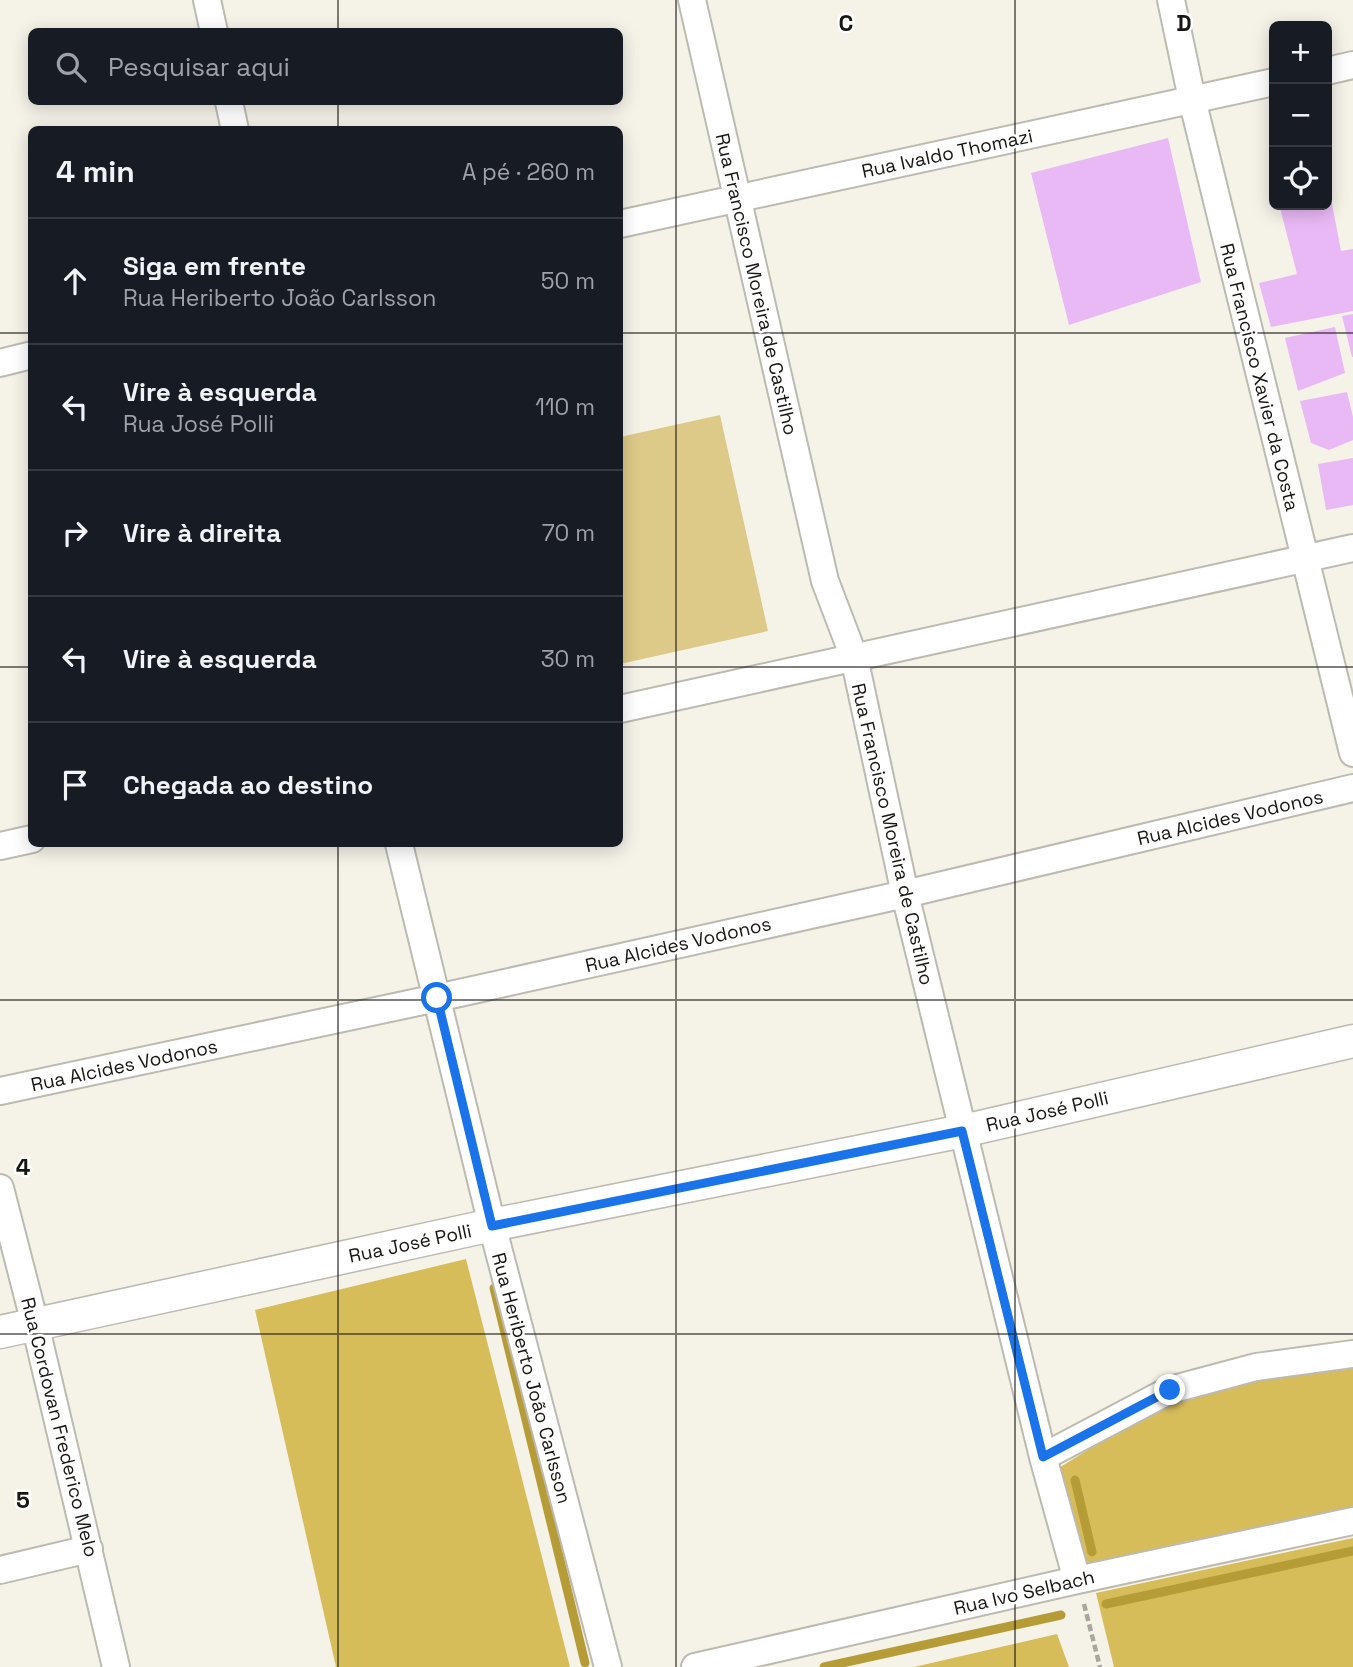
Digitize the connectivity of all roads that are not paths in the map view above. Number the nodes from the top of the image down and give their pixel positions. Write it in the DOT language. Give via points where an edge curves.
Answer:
graph roads {
  1 [pos="207,0"];
  2 [pos="692,0"];
  3 [pos="1171,0"];
  4 [pos="213,28"];
  5 [pos="1353,65"];
  6 [pos="1332,70"];
  7 [pos="1269,83"];
  8 [pos="1192,99"];
  9 [pos="230,105"];
  10 [pos="234,126"];
  11 [pos="736,199"];
  12 [pos="623,223"];
  13 [pos="28,356"];
  14 [pos="0,363"];
  15 [pos="1353,548"];
  16 [pos="1304,558"];
  17 [pos="854,657"];
  18 [pos="623,708"];
  19 [pos="1353,753"];
  20 [pos="1353,788"];
  21 [pos="28,840"];
  22 [pos="0,846"];
  23 [pos="400,847"];
  24 [pos="905,894"];
  25 [pos="437,998"];
  26 [pos="1353,1041"];
  27 [pos="0,1091"];
  28 [pos="962,1131"];
  29 [pos="0,1188"];
  30 [pos="492,1226"];
  31 [pos="35,1324"];
  32 [pos="0,1332"];
  33 [pos="1353,1354"];
  34 [pos="1043,1457"];
  35 [pos="1353,1521"];
  36 [pos="89,1549"];
  37 [pos="0,1570"];
  38 [pos="1077,1580"];
  39 [pos="116,1667"];
  40 [pos="608,1667"];
  41 [pos="695,1667"];
  1 -- 4 [label="street"];
  2 -- 11 [label="street, Rua Francisco Moreira de Castilho"];
  3 -- 8 [label="street, Rua Francisco Xavier da Costa"];
  5 -- 6 [label="street"];
  7 -- 8 [label="street, Rua Ivaldo Thomazi"];
  8 -- 11 [label="street, Rua Ivaldo Thomazi"];
  8 -- 16 [label="street, Rua Francisco Xavier da Costa"];
  9 -- 10 [label="street"];
  11 -- 12 [label="street, Rua Ivaldo Thomazi"];
  11 -- 17 [label="street, Rua Francisco Moreira de Castilho" via="825,581"];
  13 -- 14 [label="street"];
  15 -- 16 [label="street"];
  16 -- 17 [label="street"];
  16 -- 19 [label="street, Rua Francisco Xavier da Costa"];
  17 -- 18 [label="street"];
  17 -- 24 [label="street, Rua Francisco Moreira de Castilho"];
  20 -- 24 [label="street, Rua Alcides Vodonos"];
  21 -- 22 [label="street"];
  23 -- 25 [label="street, Rua Heriberto João Carlsson"];
  24 -- 25 [label="street, Rua Alcides Vodonos"];
  24 -- 28 [label="street, Rua Francisco Moreira de Castilho"];
  25 -- 27 [label="street, Rua Alcides Vodonos"];
  25 -- 30 [label="street, Rua Heriberto João Carlsson"];
  26 -- 28 [label="street, Rua José Polli"];
  28 -- 30 [label="street, Rua José Polli"];
  28 -- 34 [label="street, Rua Francisco Moreira de Castilho"];
  29 -- 31 [label="street, Rua Cordovan Frederico Melo"];
  30 -- 31 [label="street, Rua José Polli"];
  30 -- 40 [label="street, Rua Heriberto João Carlsson"];
  31 -- 32 [label="street, Rua José Polli"];
  31 -- 36 [label="street, Rua Cordovan Frederico Melo"];
  33 -- 34 [label="street" via="1256,1367 1170,1390"];
  34 -- 38 [label="street, Rua Francisco Moreira de Castilho"];
  35 -- 38 [label="street, Rua Ivo Selbach"];
  36 -- 37 [label="street"];
  36 -- 39 [label="street, Rua Cordovan Frederico Melo"];
  38 -- 41 [label="street, Rua Ivo Selbach"];
}
